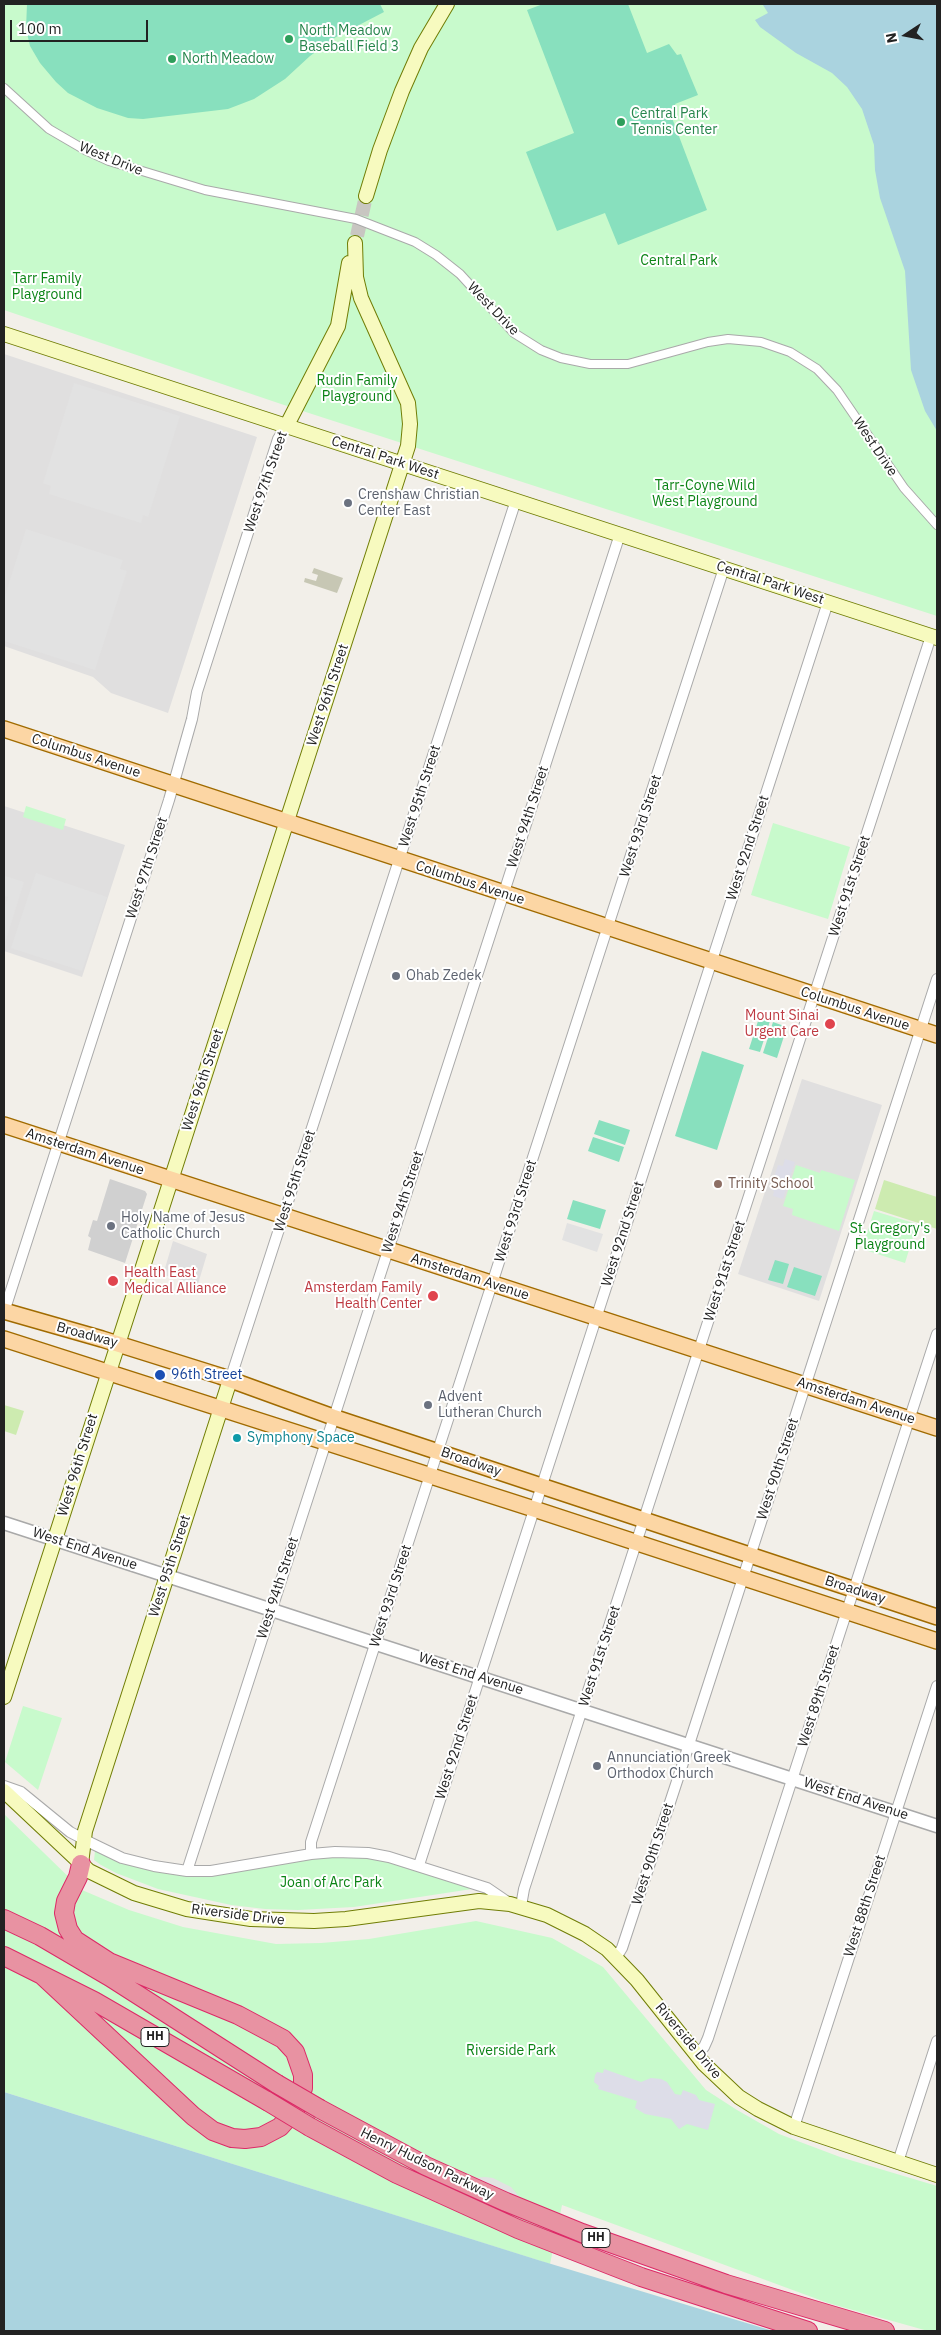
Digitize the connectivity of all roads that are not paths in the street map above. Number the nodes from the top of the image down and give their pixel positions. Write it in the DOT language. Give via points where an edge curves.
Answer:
graph roads {
  1 [pos="446,4"];
  2 [pos="4,88"];
  3 [pos="366,196"];
  4 [pos="4,334"];
  5 [pos="287,425"];
  6 [pos="403,463"];
  7 [pos="516,500"];
  8 [pos="937,526"];
  9 [pos="620,534"];
  10 [pos="724,568"];
  11 [pos="828,602"];
  12 [pos="934,637"];
  13 [pos="4,729"];
  14 [pos="173,784"];
  15 [pos="286,823"];
  16 [pos="399,860"];
  17 [pos="503,894"];
  18 [pos="608,929"];
  19 [pos="711,961"];
  20 [pos="937,979"];
  21 [pos="814,995"];
  22 [pos="921,1030"];
  23 [pos="937,1035"];
  24 [pos="4,1125"];
  25 [pos="59,1143"];
  26 [pos="171,1180"];
  27 [pos="284,1217"];
  28 [pos="387,1250"];
  29 [pos="492,1284"];
  30 [pos="4,1312"];
  31 [pos="596,1318"];
  32 [pos="937,1334"];
  33 [pos="4,1339"];
  34 [pos="117,1344"];
  35 [pos="699,1350"];
  36 [pos="107,1373"];
  37 [pos="230,1380"];
  38 [pos="806,1384"];
  39 [pos="221,1410"];
  40 [pos="333,1417"];
  41 [pos="910,1418"];
  42 [pos="937,1428"];
  43 [pos="325,1442"];
  44 [pos="438,1451"];
  45 [pos="429,1476"];
  46 [pos="541,1486"];
  47 [pos="534,1508"];
  48 [pos="644,1520"];
  49 [pos="4,1523"];
  50 [pos="55,1539"];
  51 [pos="637,1543"];
  52 [pos="751,1555"];
  53 [pos="166,1575"];
  54 [pos="743,1578"];
  55 [pos="854,1590"];
  56 [pos="271,1609"];
  57 [pos="847,1611"];
  58 [pos="937,1617"];
  59 [pos="937,1641"];
  60 [pos="375,1643"];
  61 [pos="480,1677"];
  62 [pos="937,1686"];
  63 [pos="4,1697"];
  64 [pos="582,1710"];
  65 [pos="689,1745"];
  66 [pos="792,1778"];
  67 [pos="4,1786"];
  68 [pos="4,1791"];
  69 [pos="896,1813"];
  70 [pos="937,1826"];
  71 [pos="84,1839"];
  72 [pos="311,1854"];
  73 [pos="81,1864"];
  74 [pos="419,1866"];
  75 [pos="187,1871"];
  76 [pos="516,1905"];
  77 [pos="4,1906"];
  78 [pos="4,1919"];
  79 [pos="69,1952"];
  80 [pos="4,1956"];
  81 [pos="616,1958"];
  82 [pos="42,1976"];
  83 [pos="937,2041"];
  84 [pos="695,2054"];
  85 [pos="794,2127"];
  86 [pos="898,2162"];
  87 [pos="937,2175"];
  88 [pos="808,2331"];
  89 [pos="885,2331"];
  1 -- 3 [label="main road" via="402,90"];
  2 -- 8 [label="street, West Drive" via="49,129 109,161 205,190 356,219 415,242 460,274 514,333 552,355 590,364 620,365 708,342 734,339 761,342 790,352 817,369 837,390 904,488"];
  4 -- 5 [label="main road, Central Park West"];
  5 -- 6 [label="main road, Central Park West"];
  5 -- 6 [label="main road, West 96th Street" via="338,326 356,239 356,277 361,298 408,403 410,432"];
  5 -- 14 [label="street, West 97th Street" via="278,439 197,692"];
  6 -- 7 [label="main road, Central Park West"];
  6 -- 15 [label="main road, West 96th Street"];
  7 -- 9 [label="main road, Central Park West"];
  7 -- 16 [label="street, West 95th Street"];
  9 -- 10 [label="main road, Central Park West"];
  9 -- 17 [label="street, West 94th Street"];
  10 -- 11 [label="main road, Central Park West"];
  10 -- 18 [label="street, West 93rd Street"];
  11 -- 12 [label="main road, Central Park West"];
  11 -- 19 [label="street, West 92nd Street"];
  12 -- 21 [label="street, West 91st Street"];
  13 -- 14 [label="main road, Columbus Avenue"];
  14 -- 15 [label="main road, Columbus Avenue"];
  14 -- 25 [label="street, West 97th Street"];
  15 -- 16 [label="main road, Columbus Avenue"];
  15 -- 26 [label="main road, West 96th Street"];
  16 -- 17 [label="main road, Columbus Avenue"];
  16 -- 27 [label="street, West 95th Street"];
  17 -- 18 [label="main road, Columbus Avenue"];
  17 -- 28 [label="street, West 94th Street"];
  18 -- 19 [label="main road, Columbus Avenue"];
  18 -- 29 [label="street, West 93rd Street"];
  19 -- 21 [label="main road, Columbus Avenue"];
  19 -- 31 [label="street, West 92nd Street"];
  20 -- 22 [label="street, West 90th Street"];
  21 -- 22 [label="main road, Columbus Avenue"];
  21 -- 35 [label="street, West 91st Street"];
  22 -- 23 [label="main road, Columbus Avenue"];
  22 -- 38 [label="street, West 90th Street"];
  24 -- 25 [label="main road, Amsterdam Avenue"];
  25 -- 26 [label="main road, Amsterdam Avenue"];
  25 -- 30 [label="street, West 97th Street"];
  26 -- 27 [label="main road, Amsterdam Avenue"];
  26 -- 34 [label="main road, West 96th Street"];
  27 -- 28 [label="main road, Amsterdam Avenue"];
  27 -- 37 [label="street, West 95th Street"];
  28 -- 29 [label="main road, Amsterdam Avenue"];
  28 -- 40 [label="street, West 94th Street"];
  29 -- 31 [label="main road, Amsterdam Avenue"];
  29 -- 44 [label="street, West 93rd Street"];
  30 -- 34 [label="main road, Broadway"];
  31 -- 35 [label="main road, Amsterdam Avenue"];
  31 -- 46 [label="street, West 92nd Street"];
  32 -- 41 [label="street, West 89th Street"];
  33 -- 36 [label="main road, Broadway"];
  34 -- 36 [label="main road, West 96th Street"];
  34 -- 37 [label="main road, Broadway"];
  35 -- 38 [label="main road, Amsterdam Avenue"];
  35 -- 48 [label="street, West 91st Street"];
  36 -- 39 [label="main road, Broadway"];
  36 -- 50 [label="main road, West 96th Street"];
  37 -- 39 [label="main road, West 95th Street"];
  37 -- 40 [label="main road, Broadway"];
  38 -- 41 [label="main road, Amsterdam Avenue"];
  38 -- 52 [label="street, West 90th Street"];
  39 -- 43 [label="main road, Broadway"];
  39 -- 53 [label="main road, West 95th Street"];
  40 -- 43 [label="street, West 94th Street"];
  40 -- 44 [label="main road, Broadway"];
  41 -- 42 [label="main road, Amsterdam Avenue"];
  41 -- 55 [label="street, West 89th Street"];
  43 -- 45 [label="main road, Broadway"];
  43 -- 56 [label="street, West 94th Street"];
  44 -- 45 [label="street, West 93rd Street"];
  44 -- 46 [label="main road, Broadway"];
  45 -- 47 [label="main road, Broadway"];
  45 -- 60 [label="street, West 93rd Street"];
  46 -- 47 [label="street, West 92nd Street"];
  46 -- 48 [label="main road, Broadway"];
  47 -- 51 [label="main road, Broadway"];
  47 -- 61 [label="street, West 92nd Street"];
  48 -- 51 [label="street, West 91st Street"];
  48 -- 52 [label="main road, Broadway"];
  49 -- 50 [label="street, West End Avenue"];
  50 -- 53 [label="street, West End Avenue"];
  50 -- 63 [label="main road, West 96th Street"];
  51 -- 54 [label="main road, Broadway"];
  51 -- 64 [label="street, West 91st Street"];
  52 -- 54 [label="street, West 90th Street"];
  52 -- 55 [label="main road, Broadway"];
  53 -- 56 [label="street, West End Avenue"];
  53 -- 71 [label="main road, West 95th Street"];
  54 -- 57 [label="main road, Broadway"];
  54 -- 65 [label="street, West 90th Street"];
  55 -- 57 [label="street, West 89th Street"];
  55 -- 58 [label="main road, Broadway"];
  56 -- 60 [label="street, West End Avenue"];
  56 -- 75 [label="street, West 94th Street"];
  57 -- 59 [label="main road, Broadway"];
  57 -- 66 [label="street, West 89th Street"];
  60 -- 61 [label="street, West End Avenue"];
  60 -- 72 [label="street, West 93rd Street" via="312,1842"];
  61 -- 64 [label="street, West End Avenue"];
  61 -- 74 [label="street, West 92nd Street"];
  62 -- 69 [label="street, West 88th Street"];
  64 -- 65 [label="street, West End Avenue"];
  64 -- 76 [label="street, West 91st Street"];
  65 -- 66 [label="street, West End Avenue"];
  65 -- 81 [label="street, West 90th Street"];
  66 -- 69 [label="street, West End Avenue"];
  66 -- 84 [label="street, West 89th Street" via="708,2038 704,2047"];
  67 -- 71 [label="street, Riverside Drive" via="21,1792 70,1832"];
  68 -- 73 [label="main road, Riverside Drive"];
  69 -- 70 [label="street, West End Avenue"];
  69 -- 85 [label="street, West 88th Street"];
  71 -- 73 [label="main road, West 95th Street"];
  71 -- 75 [label="street, Riverside Drive" via="132,1861"];
  72 -- 74 [label="street, Riverside Drive" via="358,1852"];
  72 -- 75 [label="street, Riverside Drive" via="234,1869"];
  73 -- 76 [label="main road, Riverside Drive" via="118,1886 154,1900 205,1913 251,1919 330,1920 460,1902"];
  73 -- 82 [label="highway" via="64,1913 75,1940 109,1962 238,2015 283,2039 295,2052 303,2075 303,2088 295,2110 280,2127 261,2137 239,2139 213,2131 186,2110"];
  74 -- 76 [label="street, Riverside Drive" via="487,1888"];
  76 -- 81 [label="main road, Riverside Drive" via="572,1927"];
  77 -- 79 [label="highway"];
  78 -- 79 [label="highway, Henry Hudson Parkway / HH"];
  79 -- 89 [label="highway, Henry Hudson Parkway / HH, bridge" via="277,2084 434,2170 582,2233 726,2284"];
  80 -- 82 [label="highway, Henry Hudson Parkway / HH"];
  81 -- 84 [label="main road, Riverside Drive" via="638,1980"];
  82 -- 88 [label="highway, Henry Hudson Parkway / HH, bridge" via="102,2005 396,2174 518,2229 641,2277"];
  83 -- 86 [label="street"];
  84 -- 85 [label="main road, Riverside Drive" via="739,2097"];
  85 -- 86 [label="main road, Riverside Drive"];
  86 -- 87 [label="main road, Riverside Drive"];
}
